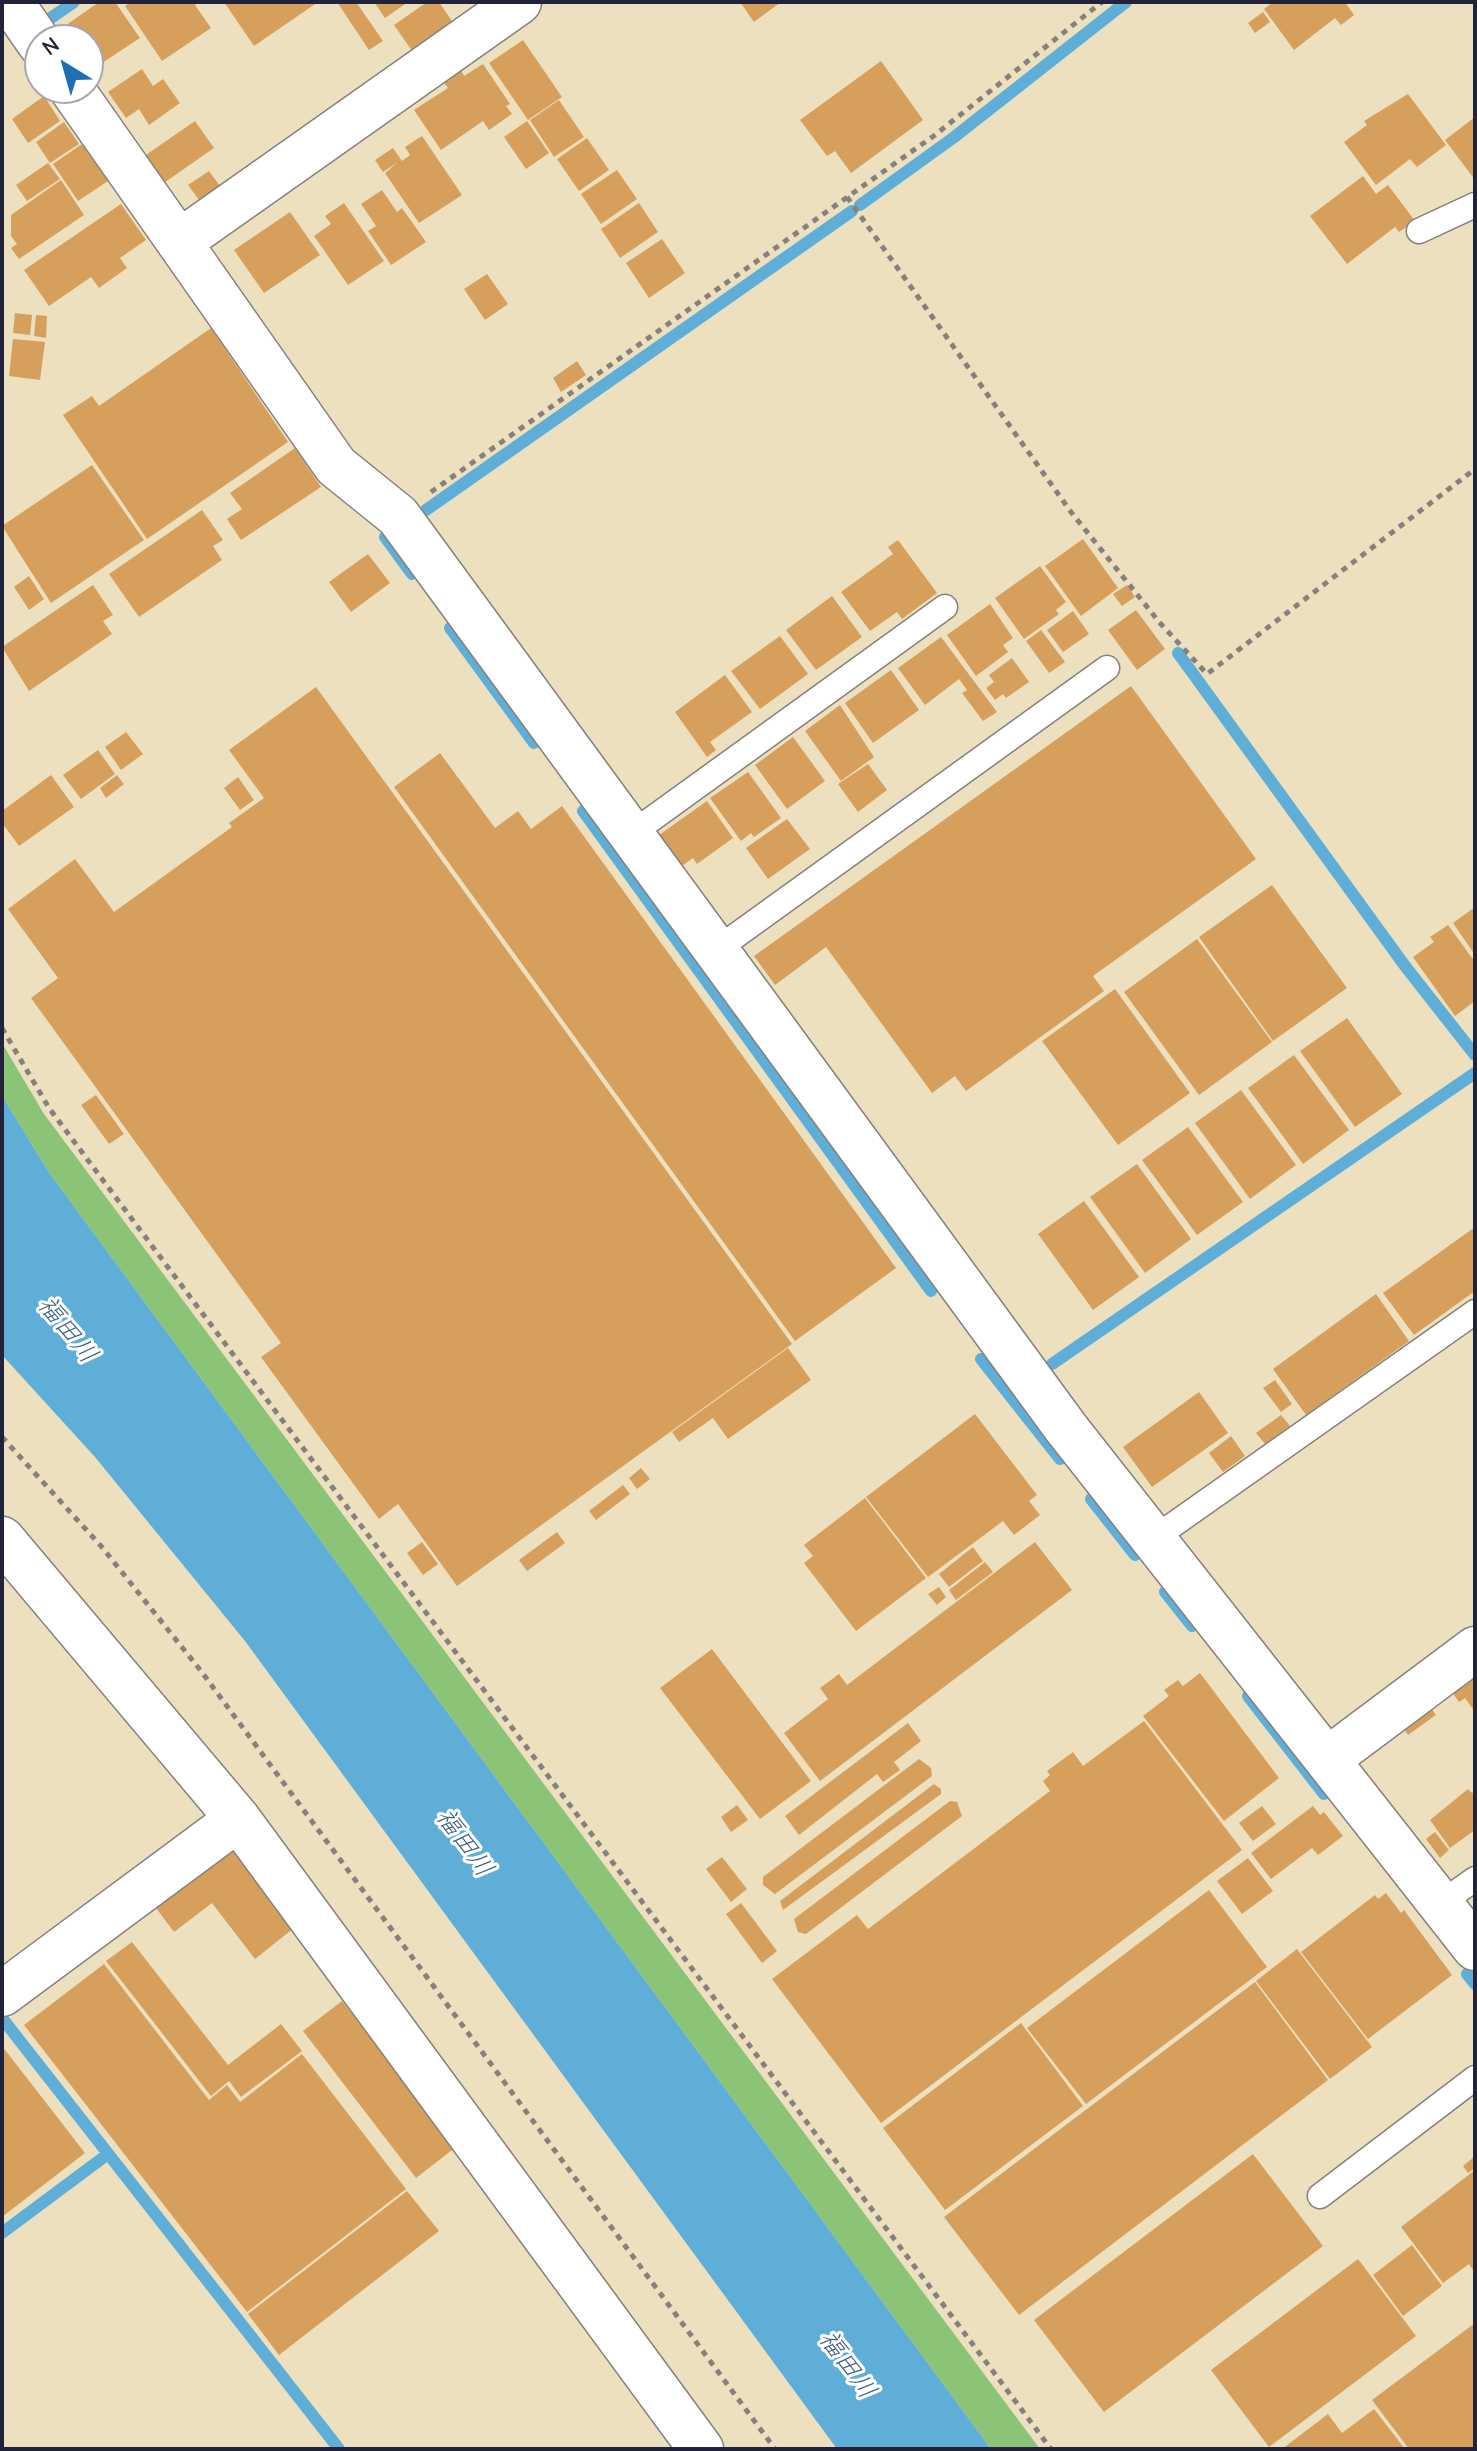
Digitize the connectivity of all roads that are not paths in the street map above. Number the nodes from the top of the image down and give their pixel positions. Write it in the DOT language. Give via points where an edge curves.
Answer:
graph roads {
  1 [pos="11,2"];
  2 [pos="519,2"];
  3 [pos="26,24"];
  4 [pos="82,104"];
  5 [pos="1475,205"];
  6 [pos="1419,231"];
  7 [pos="179,242"];
  8 [pos="945,607"];
  9 [pos="1107,668"];
  10 [pos="631,834"];
  11 [pos="716,950"];
  12 [pos="1475,1312"];
  13 [pos="2,1539"];
  14 [pos="1153,1539"];
  15 [pos="1475,1649"];
  16 [pos="1328,1759"];
  17 [pos="238,1819"];
  18 [pos="1458,1891"];
  19 [pos="1475,1948"];
  20 [pos="2,1994"];
  21 [pos="1475,2078"];
  22 [pos="1320,2196"];
  23 [pos="701,2449"];
  1 -- 3 [label="street"];
  2 -- 7 [label="street"];
  4 -- 7 [label="street"];
  5 -- 6 [label="lane"];
  7 -- 10 [label="street" via="336,466 398,516"];
  8 -- 10 [label="lane"];
  9 -- 11 [label="lane"];
  10 -- 11 [label="street"];
  11 -- 14 [label="street"];
  12 -- 14 [label="lane"];
  13 -- 17 [label="street"];
  14 -- 16 [label="street"];
  15 -- 16 [label="street"];
  16 -- 18 [label="street"];
  17 -- 20 [label="street"];
  17 -- 23 [label="street"];
  18 -- 19 [label="street"];
  21 -- 22 [label="lane"];
}
